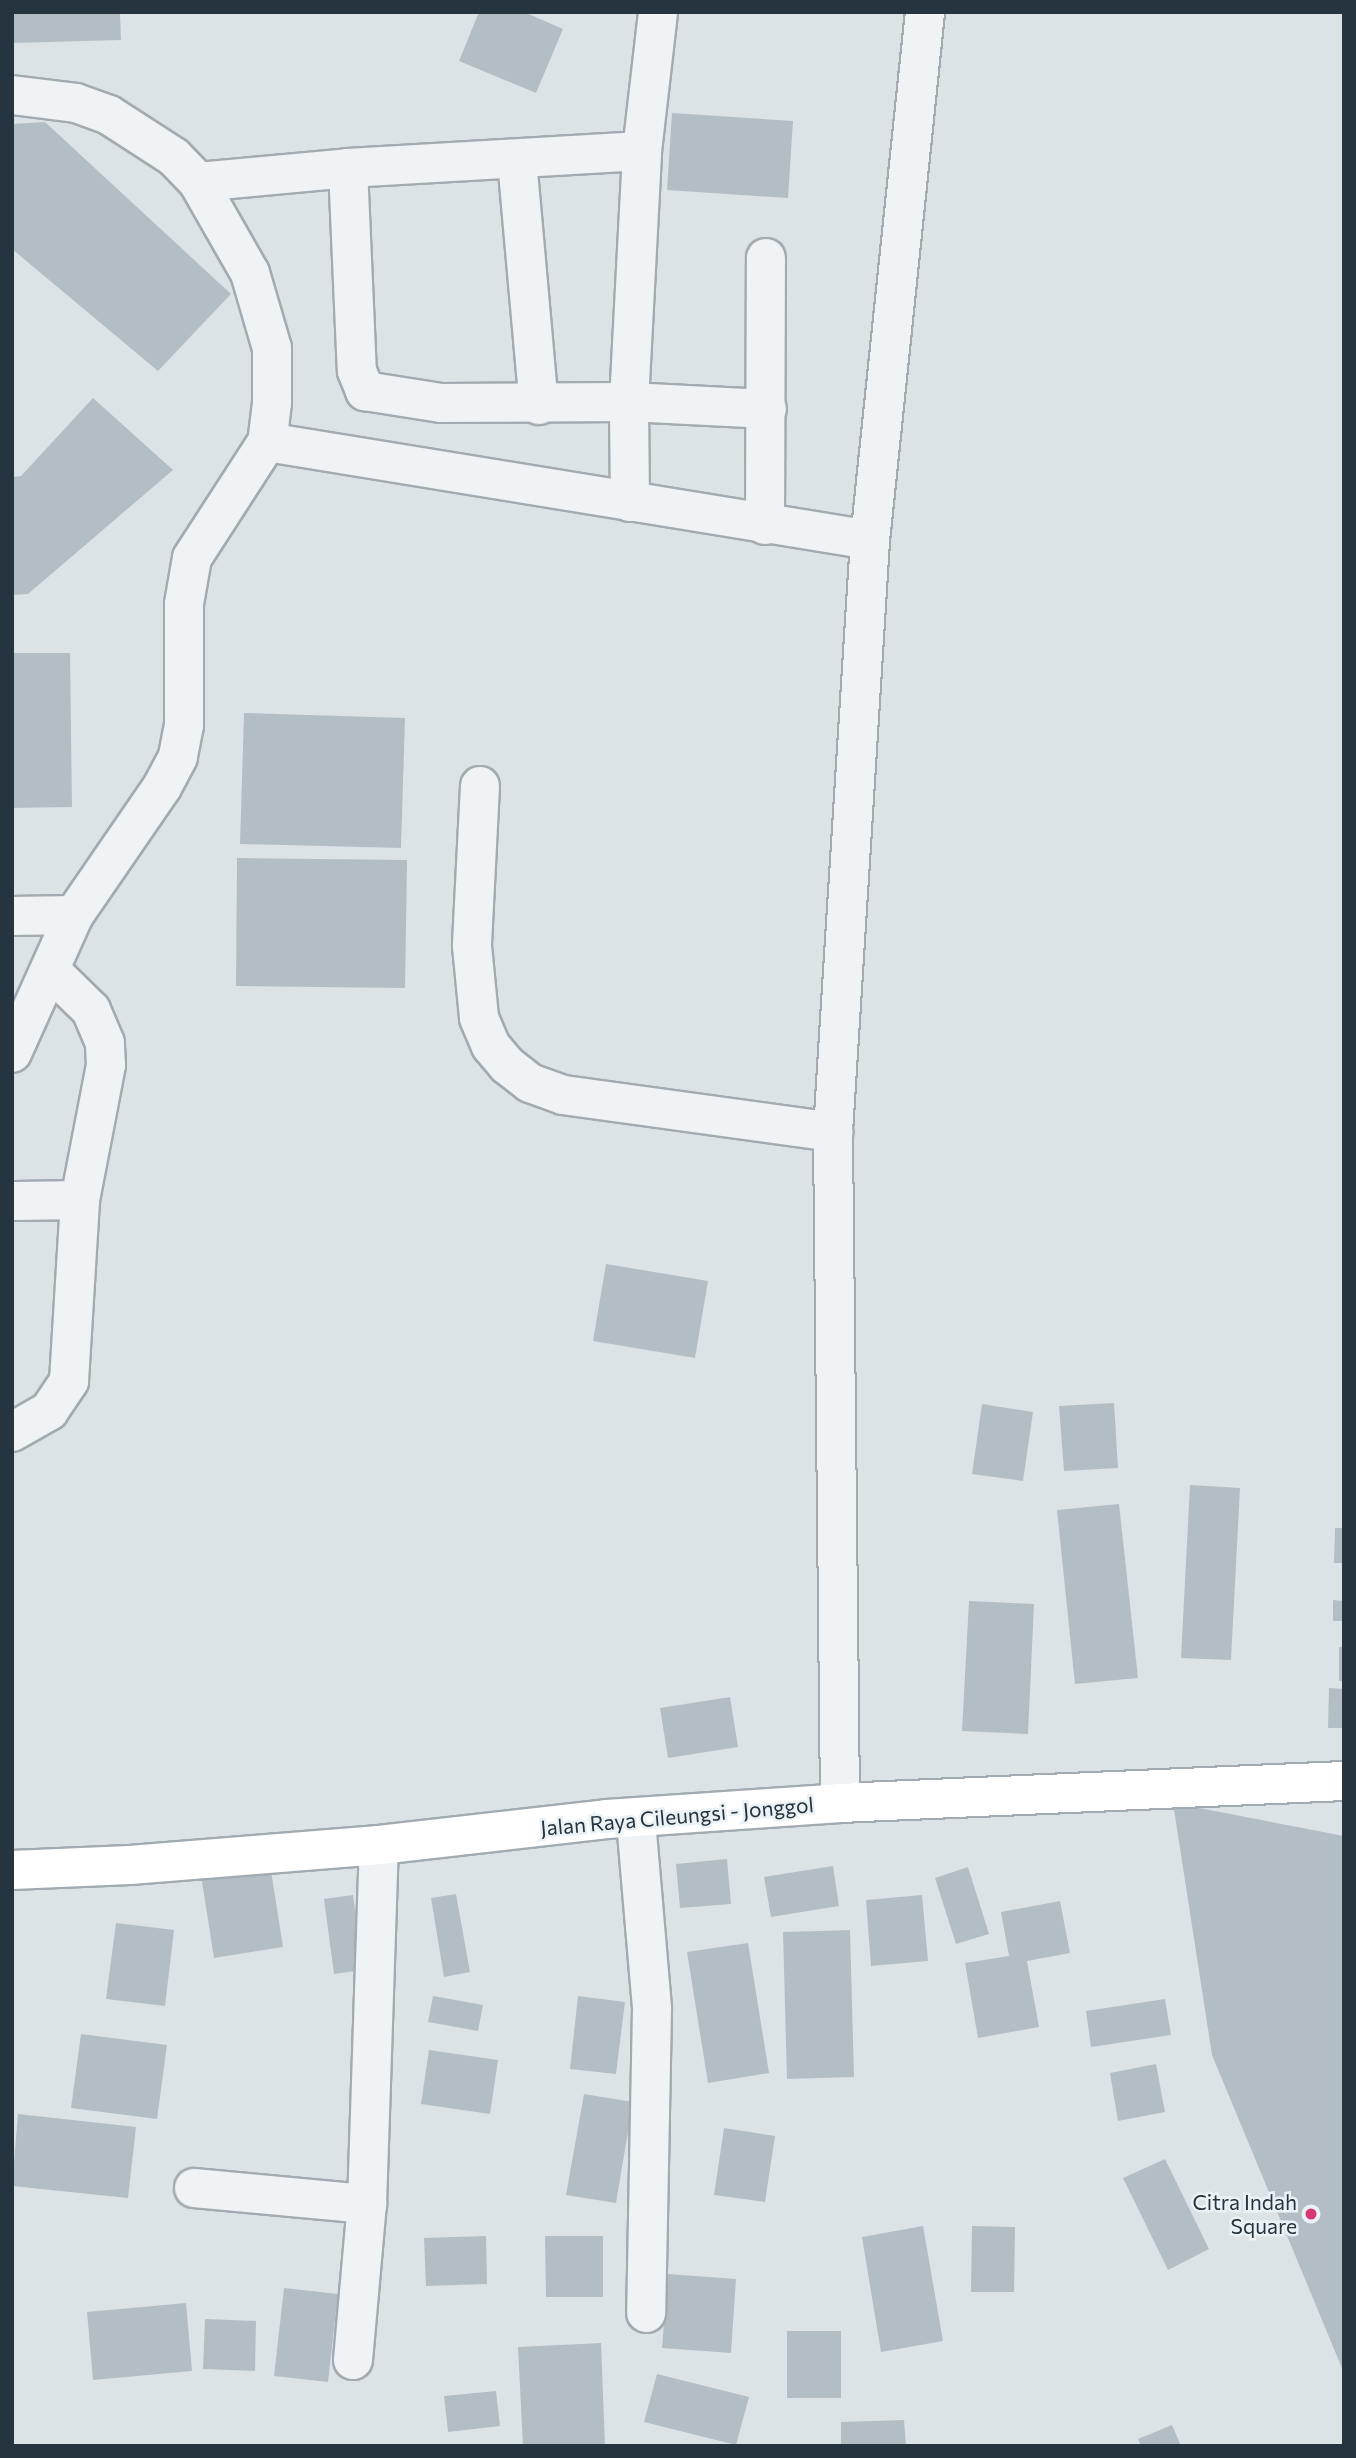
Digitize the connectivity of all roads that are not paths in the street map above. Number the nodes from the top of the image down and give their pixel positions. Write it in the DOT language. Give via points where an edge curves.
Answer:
graph roads {
  1 [pos="658,12"];
  2 [pos="925,12"];
  3 [pos="12,95"];
  4 [pos="642,151"];
  5 [pos="517,160"];
  6 [pos="348,168"];
  7 [pos="198,182"];
  8 [pos="766,258"];
  9 [pos="629,402"];
  10 [pos="539,405"];
  11 [pos="767,409"];
  12 [pos="267,442"];
  13 [pos="630,502"];
  14 [pos="765,525"];
  15 [pos="870,540"];
  16 [pos="480,786"];
  17 [pos="74,915"];
  18 [pos="12,916"];
  19 [pos="50,970"];
  20 [pos="12,1053"];
  21 [pos="832,1132"];
  22 [pos="80,1200"];
  23 [pos="12,1201"];
  24 [pos="12,1432"];
  25 [pos="1344,1781"];
  26 [pos="840,1803"];
  27 [pos="636,1821"];
  28 [pos="380,1844"];
  29 [pos="12,1870"];
  30 [pos="194,2188"];
  31 [pos="367,2204"];
  32 [pos="646,2313"];
  33 [pos="353,2360"];
  1 -- 4 [label="street"];
  2 -- 15 [label="street"];
  3 -- 7 [label="street" via="63,100 108,115 174,157"];
  4 -- 5 [label="street"];
  4 -- 9 [label="street"];
  5 -- 6 [label="street"];
  5 -- 10 [label="street"];
  6 -- 7 [label="street"];
  6 -- 10 [label="street" via="357,371 365,391 441,402"];
  7 -- 12 [label="street" via="250,273 264,314 272,348"];
  8 -- 11 [label="street"];
  9 -- 10 [label="street"];
  9 -- 11 [label="street"];
  9 -- 13 [label="street"];
  11 -- 14 [label="street"];
  12 -- 13 [label="street"];
  12 -- 17 [label="street" via="192,558 184,604 184,725 178,757"];
  13 -- 14 [label="street"];
  14 -- 15 [label="street"];
  15 -- 21 [label="street"];
  16 -- 21 [label="street" via="473,958 479,1018 491,1046 507,1065 530,1083 563,1096"];
  17 -- 18 [label="street"];
  17 -- 19 [label="street"];
  19 -- 20 [label="street"];
  19 -- 22 [label="street" via="91,1010 105,1043 106,1065"];
  21 -- 26 [label="street"];
  22 -- 23 [label="street"];
  22 -- 24 [label="street" via="69,1381 49,1411"];
  25 -- 26 [label="main road, Jalan Raya Cileungsi - Jonggol"];
  26 -- 27 [label="main road, Jalan Raya Cileungsi - Jonggol"];
  27 -- 28 [label="main road, Jalan Raya Cileungsi - Jonggol" via="607,1819"];
  27 -- 32 [label="street" via="652,2009"];
  28 -- 29 [label="main road, Jalan Raya Cileungsi - Jonggol"];
  28 -- 31 [label="street"];
  30 -- 31 [label="street"];
  31 -- 33 [label="street"];
}
